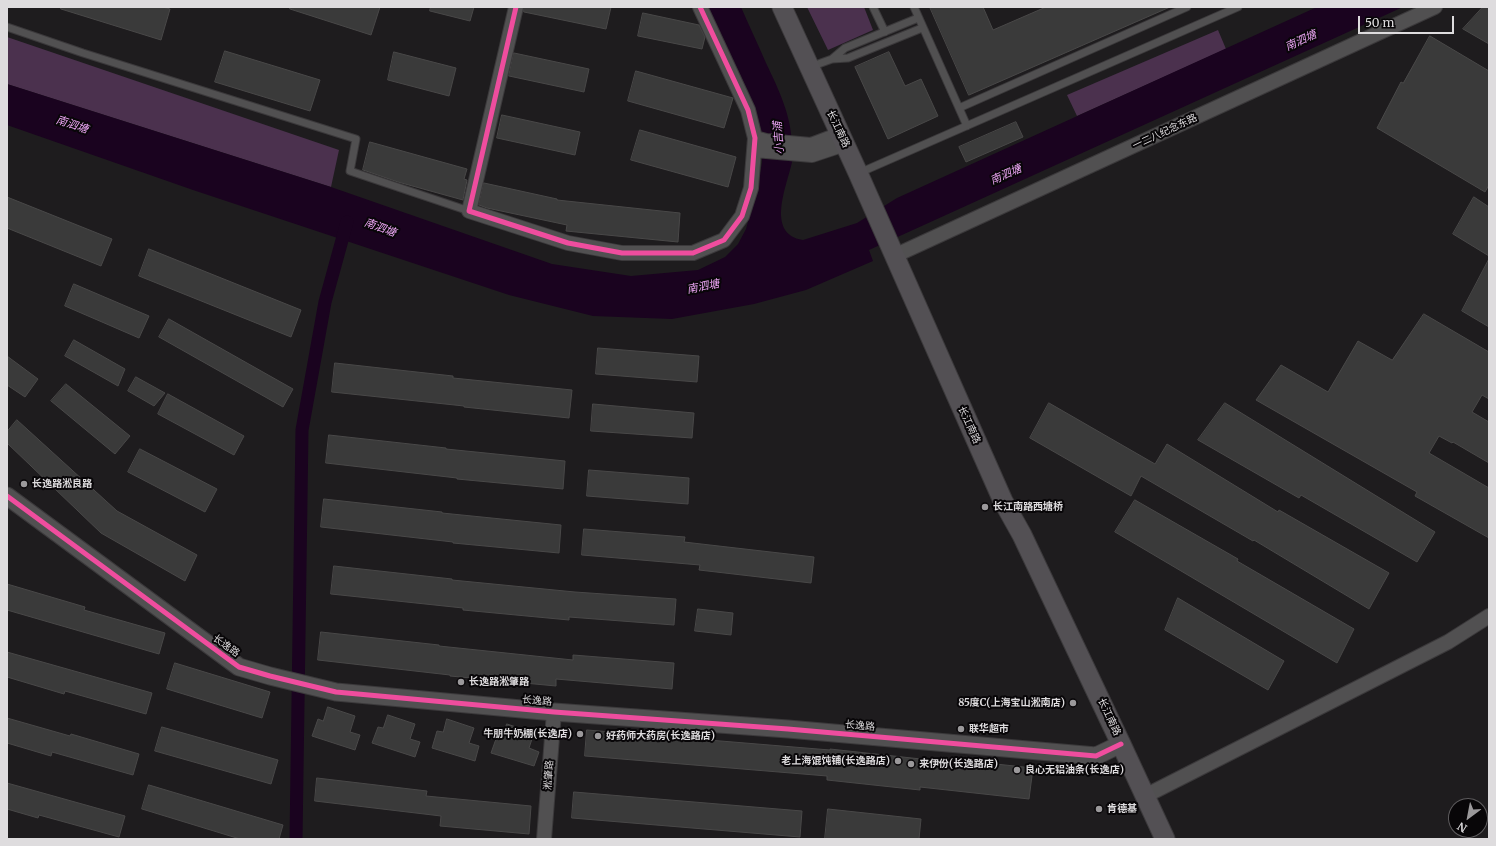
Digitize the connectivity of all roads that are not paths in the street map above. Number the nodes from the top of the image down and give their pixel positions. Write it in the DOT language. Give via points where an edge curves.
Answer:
graph roads {
  1 [pos="516,7"];
  2 [pos="700,7"];
  3 [pos="782,7"];
  4 [pos="787,7"];
  5 [pos="873,7"];
  6 [pos="914,7"];
  7 [pos="1187,7"];
  8 [pos="1238,7"];
  9 [pos="1436,7"];
  10 [pos="918,18"];
  11 [pos="7,27"];
  12 [pos="922,28"];
  13 [pos="885,32"];
  14 [pos="797,38"];
  15 [pos="832,59"];
  16 [pos="810,67"];
  17 [pos="959,108"];
  18 [pos="967,126"];
  19 [pos="843,139"];
  20 [pos="760,145"];
  21 [pos="860,177"];
  22 [pos="469,210"];
  23 [pos="891,249"];
  24 [pos="7,496"];
  25 [pos="1489,616"];
  26 [pos="554,712"];
  27 [pos="1122,744"];
  28 [pos="1145,796"];
  29 [pos="544,839"];
  30 [pos="1165,839"];
  1 -- 22 [label="street"];
  2 -- 20 [label="street" via="748,110"];
  3 -- 14 [label="main road, 长江南路"];
  4 -- 14 [label="main road"];
  5 -- 13 [label="lane"];
  6 -- 10 [label="lane"];
  7 -- 17 [label="lane"];
  8 -- 18 [label="lane"];
  9 -- 23 [label="street, 一二八纪念东路"];
  10 -- 12 [label="lane"];
  10 -- 13 [label="lane"];
  11 -- 22 [label="lane" via="356,139 350,171"];
  12 -- 15 [label="lane" via="848,58"];
  12 -- 17 [label="lane"];
  13 -- 15 [label="lane" via="845,48"];
  14 -- 16 [label="main road, 长江南路"];
  15 -- 16 [label="lane"];
  16 -- 19 [label="main road, 长江南路"];
  17 -- 18 [label="lane"];
  18 -- 21 [label="lane"];
  19 -- 20 [label="street" via="812,155 806,150"];
  19 -- 21 [label="main road, 长江南路"];
  20 -- 22 [label="street" via="742,216 724,240 693,253 622,253 568,243"];
  21 -- 23 [label="main road, 长江南路"];
  23 -- 27 [label="main road, 长江南路" via="1002,501 1022,535"];
  24 -- 26 [label="street, 长逸路" via="240,667 336,692"];
  25 -- 28 [label="street" via="1448,642"];
  26 -- 27 [label="street, 长逸路" via="1096,756"];
  26 -- 29 [label="street, 淞肇路"];
  27 -- 28 [label="main road, 长江南路"];
  28 -- 30 [label="main road, 长江南路"];
}
